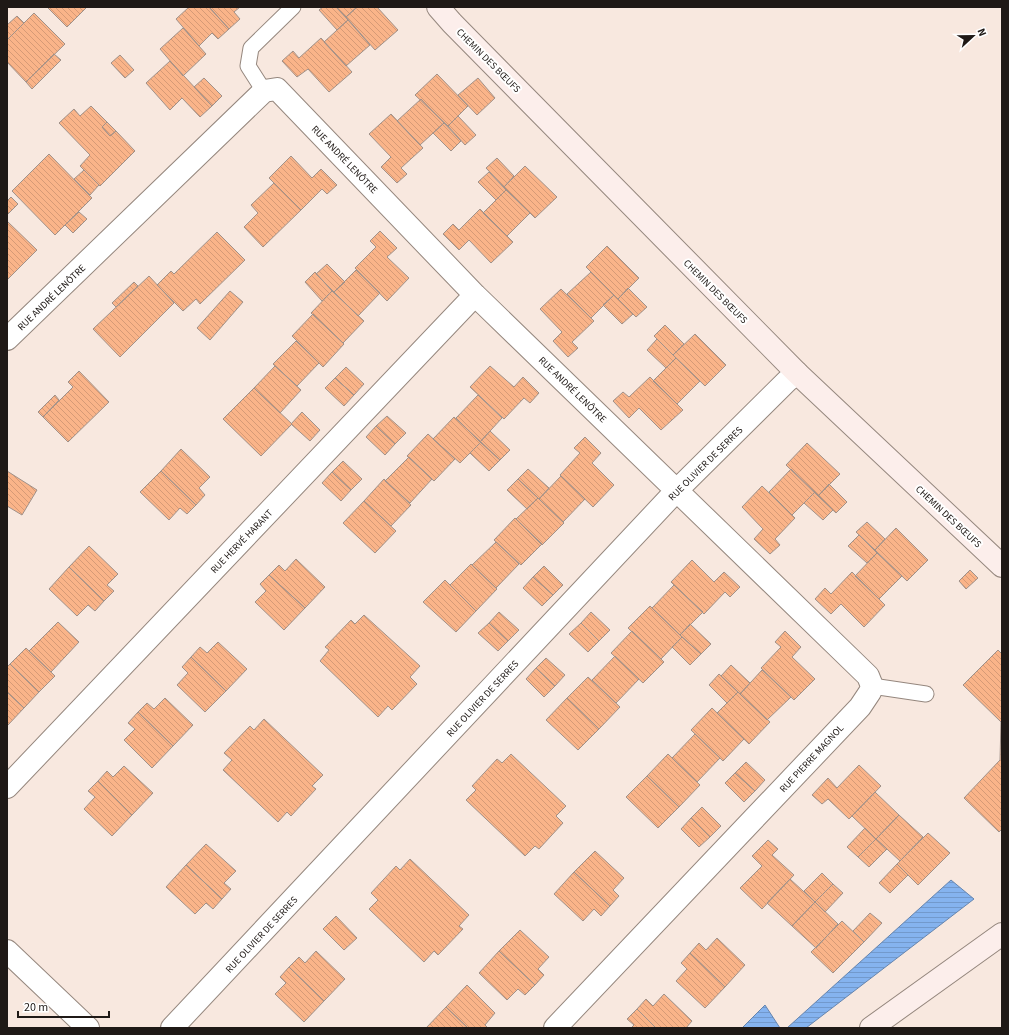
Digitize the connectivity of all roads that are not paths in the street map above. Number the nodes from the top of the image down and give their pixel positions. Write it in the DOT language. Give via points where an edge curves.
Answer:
graph roads {
  1 [pos="293,7"];
  2 [pos="438,7"];
  3 [pos="264,91"];
  4 [pos="475,295"];
  5 [pos="7,339"];
  6 [pos="797,372"];
  7 [pos="677,490"];
  8 [pos="1002,566"];
  9 [pos="872,686"];
  10 [pos="926,694"];
  11 [pos="7,787"];
  12 [pos="1002,934"];
  13 [pos="7,951"];
  14 [pos="88,1028"];
  15 [pos="172,1028"];
  16 [pos="555,1028"];
  17 [pos="871,1028"];
  1 -- 3 [label="lane" via="251,48 248,66"];
  2 -- 6 [label="street, CHEMIN DES BŒUFS"];
  3 -- 4 [label="street, RUE ANDRÉ LENÔTRE" via="277,88"];
  3 -- 5 [label="street, RUE ANDRÉ LENÔTRE"];
  4 -- 7 [label="street, RUE ANDRÉ LENÔTRE"];
  4 -- 11 [label="street, RUE HERVÉ HARANT"];
  6 -- 7 [label="street, RUE OLIVIER DE SERRES"];
  6 -- 8 [label="street, CHEMIN DES BŒUFS"];
  7 -- 9 [label="street" via="868,676"];
  7 -- 15 [label="street, RUE OLIVIER DE SERRES"];
  9 -- 10 [label="lane"];
  9 -- 16 [label="street, RUE PIERRE MAGNOL" via="860,707"];
  12 -- 17 [label="street"];
  13 -- 14 [label="street"];
}
